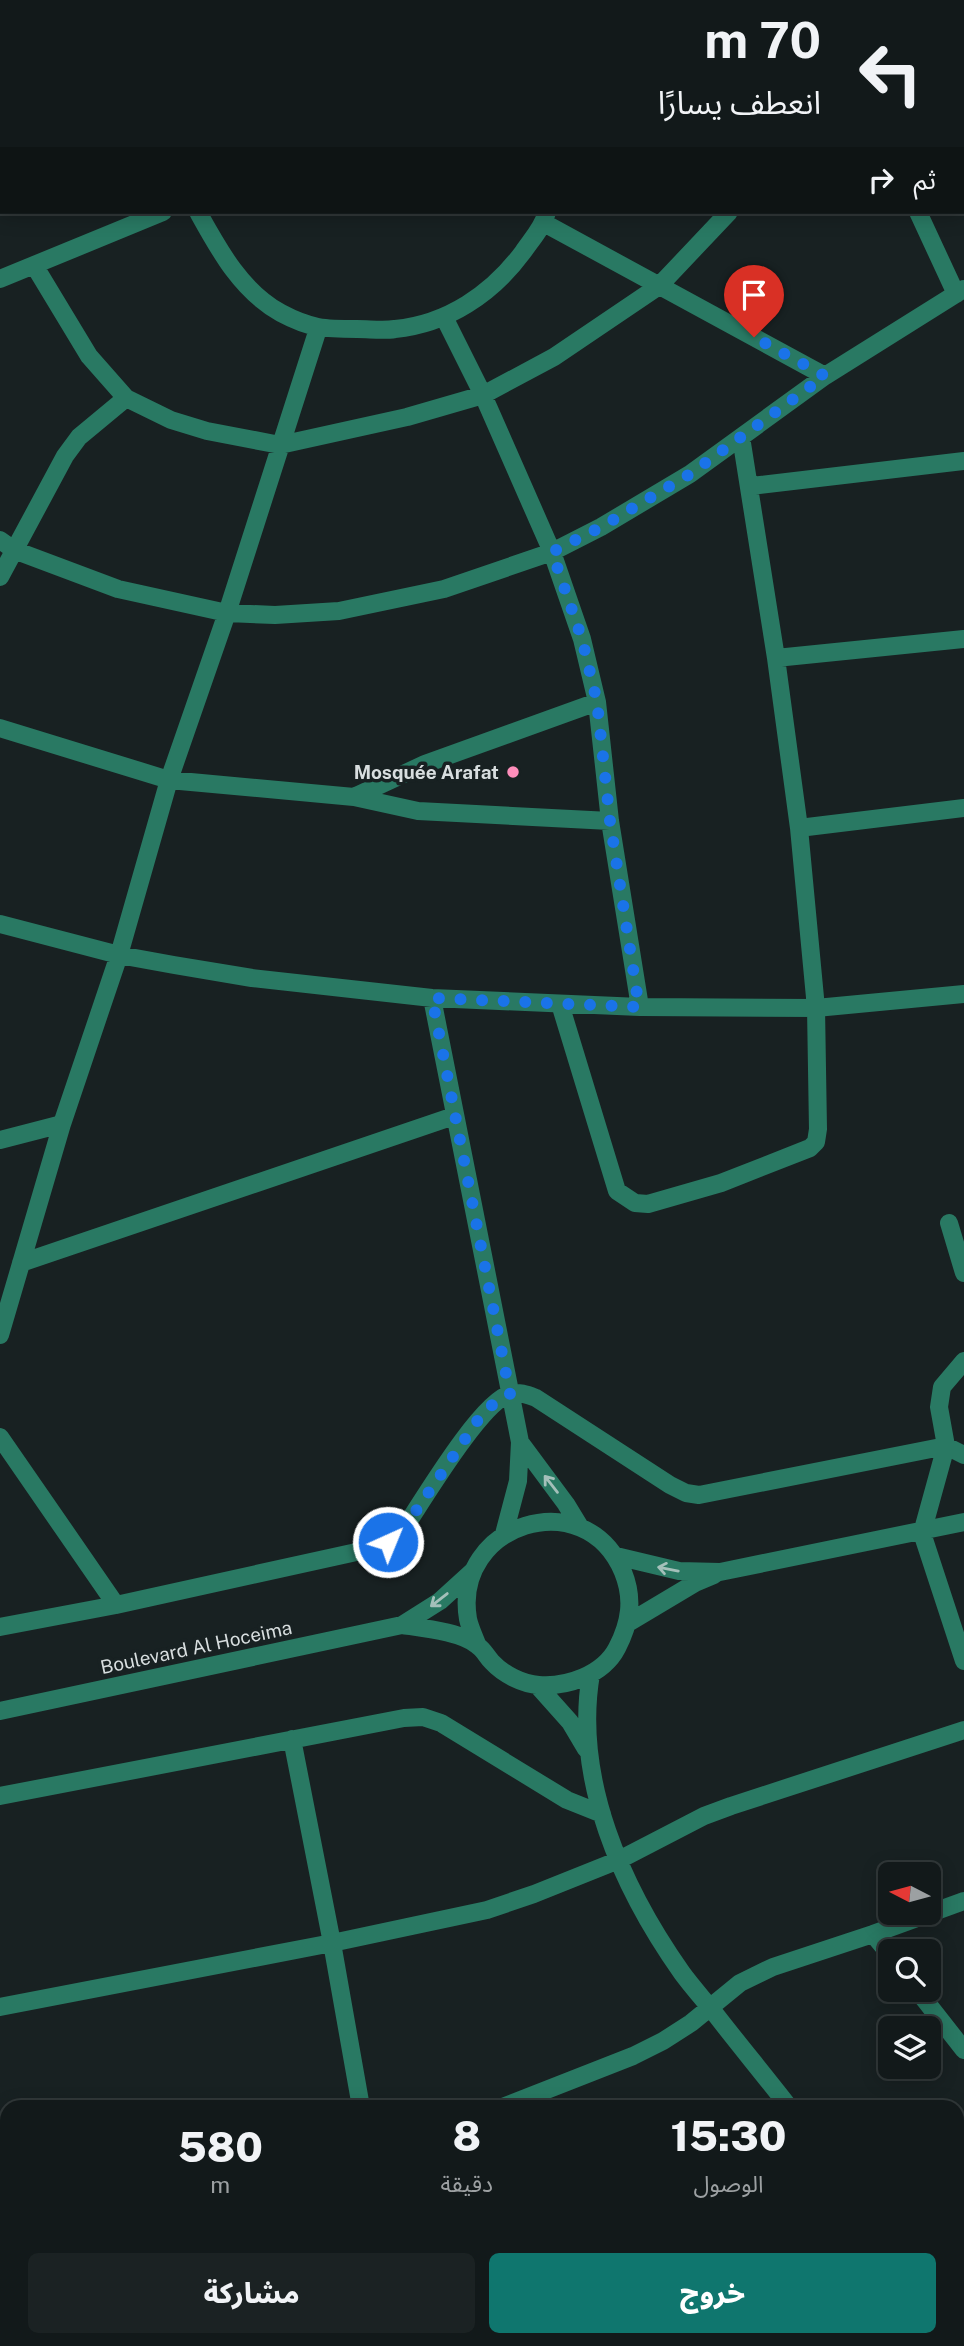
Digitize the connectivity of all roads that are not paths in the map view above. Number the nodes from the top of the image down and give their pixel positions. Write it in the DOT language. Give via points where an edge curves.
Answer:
graph roads {
  1 [pos="158,214"];
  2 [pos="199,214"];
  3 [pos="727,214"];
  4 [pos="919,214"];
  5 [pos="546,217"];
  6 [pos="34,265"];
  7 [pos="0,279"];
  8 [pos="659,286"];
  9 [pos="960,291"];
  10 [pos="444,317"];
  11 [pos="318,329"];
  12 [pos="825,376"];
  13 [pos="483,395"];
  14 [pos="126,398"];
  15 [pos="741,437"];
  16 [pos="280,445"];
  17 [pos="964,461"];
  18 [pos="751,486"];
  19 [pos="7,545"];
  20 [pos="552,552"];
  21 [pos="0,577"];
  22 [pos="227,613"];
  23 [pos="964,639"];
  24 [pos="776,658"];
  25 [pos="597,702"];
  26 [pos="0,728"];
  27 [pos="169,780"];
  28 [pos="354,797"];
  29 [pos="964,808"];
  30 [pos="610,821"];
  31 [pos="799,828"];
  32 [pos="0,924"];
  33 [pos="119,955"];
  34 [pos="964,994"];
  35 [pos="432,998"];
  36 [pos="559,1004"];
  37 [pos="639,1007"];
  38 [pos="816,1008"];
  39 [pos="454,1116"];
  40 [pos="62,1124"];
  41 [pos="0,1140"];
  42 [pos="950,1223"];
  43 [pos="21,1262"];
  44 [pos="964,1273"];
  45 [pos="0,1335"];
  46 [pos="964,1361"];
  47 [pos="510,1394"];
  48 [pos="0,1437"];
  49 [pos="520,1442"];
  50 [pos="946,1446"];
  51 [pos="964,1455"];
  52 [pos="964,1522"];
  53 [pos="579,1527"];
  54 [pos="922,1533"];
  55 [pos="504,1534"];
  56 [pos="616,1556"];
  57 [pos="473,1571"];
  58 [pos="720,1572"];
  59 [pos="116,1605"];
  60 [pos="628,1623"];
  61 [pos="402,1625"];
  62 [pos="0,1627"];
  63 [pos="477,1644"];
  64 [pos="964,1661"];
  65 [pos="591,1674"];
  66 [pos="537,1685"];
  67 [pos="0,1710"];
  68 [pos="964,1730"];
  69 [pos="292,1739"];
  70 [pos="588,1752"];
  71 [pos="0,1796"];
  72 [pos="602,1814"];
  73 [pos="619,1860"];
  74 [pos="964,1900"];
  75 [pos="873,1934"];
  76 [pos="878,1940"];
  77 [pos="332,1943"];
  78 [pos="926,2002"];
  79 [pos="0,2007"];
  80 [pos="710,2007"];
  81 [pos="964,2050"];
  82 [pos="360,2100"];
  83 [pos="522,2100"];
  84 [pos="783,2100"];
  1 -- 6 [label="street"];
  2 -- 11 [label="street" via="244,285 279,313"];
  3 -- 8 [label="street"];
  4 -- 9 [label="street"];
  5 -- 8 [label="street"];
  5 -- 10 [label="street" via="509,271 485,294"];
  6 -- 7 [label="street"];
  6 -- 14 [label="street" via="89,356"];
  8 -- 12 [label="street"];
  8 -- 13 [label="street" via="554,357"];
  9 -- 12 [label="street"];
  10 -- 11 [label="street" via="395,330"];
  10 -- 13 [label="street"];
  11 -- 16 [label="street"];
  12 -- 15 [label="street"];
  13 -- 16 [label="street"];
  13 -- 20 [label="street"];
  14 -- 16 [label="street" via="206,431"];
  14 -- 19 [label="street" via="79,437"];
  15 -- 18 [label="street"];
  15 -- 20 [label="street" via="690,474"];
  16 -- 22 [label="street"];
  17 -- 18 [label="street"];
  18 -- 24 [label="street"];
  19 -- 21 [label="street"];
  19 -- 22 [label="street" via="118,589"];
  20 -- 22 [label="street" via="444,589 339,611"];
  20 -- 25 [label="street" via="582,639"];
  22 -- 27 [label="street"];
  23 -- 24 [label="street"];
  24 -- 31 [label="street"];
  25 -- 28 [label="street" via="425,764"];
  25 -- 30 [label="street"];
  26 -- 27 [label="street"];
  27 -- 28 [label="street"];
  27 -- 33 [label="street"];
  28 -- 30 [label="street" via="418,811"];
  29 -- 31 [label="street"];
  30 -- 37 [label="street"];
  31 -- 38 [label="street"];
  32 -- 33 [label="street"];
  33 -- 35 [label="street" via="252,978"];
  33 -- 40 [label="street"];
  34 -- 38 [label="street"];
  35 -- 36 [label="street"];
  35 -- 39 [label="street"];
  36 -- 37 [label="street"];
  36 -- 38 [label="street" via="617,1191 635,1203 733,1178 817,1142"];
  37 -- 38 [label="street"];
  39 -- 43 [label="street"];
  39 -- 47 [label="street"];
  40 -- 41 [label="street"];
  40 -- 43 [label="street"];
  42 -- 44 [label="street"];
  43 -- 45 [label="street"];
  46 -- 50 [label="street" via="948,1378 940,1396"];
  47 -- 49 [label="street"];
  47 -- 50 [label="street" via="536,1398 686,1493 716,1493"];
  47 -- 59 [label="street" via="478,1420 401,1533 388,1542"];
  48 -- 59 [label="street"];
  53 -- 49 [label="street, one-way"];
  49 -- 55 [label="street" via="518,1481"];
  50 -- 51 [label="street"];
  50 -- 54 [label="street"];
  52 -- 54 [label="street"];
  53 -- 55 [label="street" via="541,1522"];
  53 -- 56 [label="street" via="600,1539"];
  54 -- 58 [label="street"];
  54 -- 64 [label="street"];
  55 -- 57 [label="street" via="486,1550"];
  58 -- 56 [label="street, one-way" via="679,1571"];
  56 -- 60 [label="street" via="629,1588"];
  57 -- 61 [label="street, Boulevard Al Hoceima, one-way" via="440,1601"];
  57 -- 63 [label="street" via="467,1595 468,1620"];
  58 -- 60 [label="street"];
  59 -- 62 [label="street"];
  60 -- 65 [label="street" via="615,1652"];
  61 -- 63 [label="street, Boulevard Al Hoceima" via="438,1630"];
  61 -- 67 [label="street, Boulevard Al Hoceima"];
  63 -- 66 [label="street" via="493,1664 513,1678"];
  65 -- 66 [label="street" via="565,1684"];
  65 -- 70 [label="street"];
  66 -- 70 [label="street" via="570,1722"];
  68 -- 73 [label="street" via="704,1816"];
  69 -- 71 [label="street"];
  69 -- 72 [label="street" via="404,1718 432,1719 567,1800"];
  69 -- 77 [label="street"];
  70 -- 72 [label="street"];
  72 -- 73 [label="street"];
  73 -- 77 [label="street" via="487,1910"];
  73 -- 80 [label="street" via="665,1947"];
  74 -- 75 [label="street"];
  75 -- 76 [label="street"];
  75 -- 80 [label="street" via="773,1967 740,1983"];
  77 -- 79 [label="street"];
  77 -- 82 [label="street"];
  78 -- 81 [label="street"];
  80 -- 83 [label="street" via="633,2056"];
  80 -- 84 [label="street"];
}
